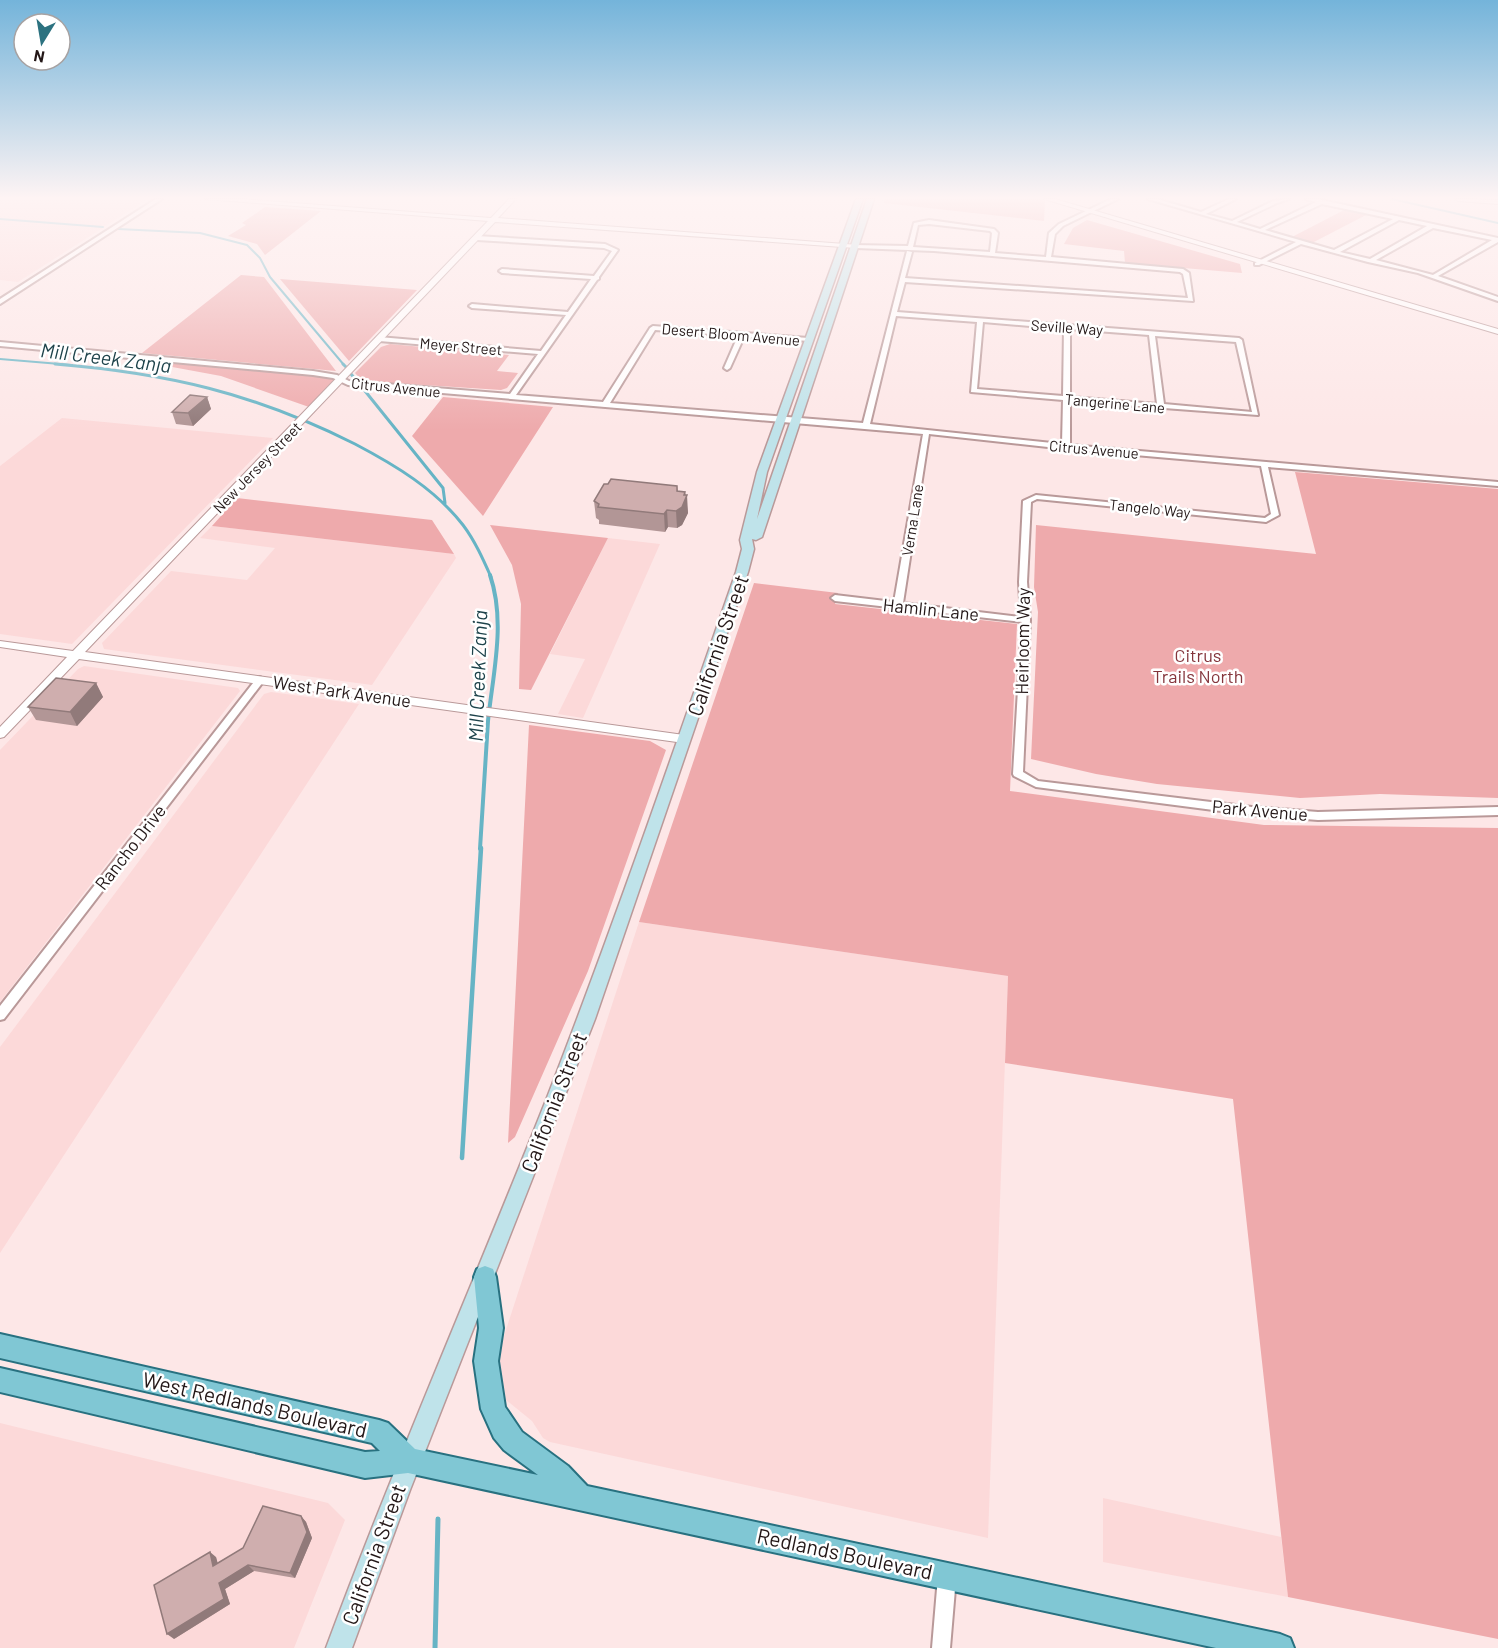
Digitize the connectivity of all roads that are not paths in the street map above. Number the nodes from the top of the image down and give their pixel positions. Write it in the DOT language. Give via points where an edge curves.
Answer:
graph roads {
  1 [pos="41,276"];
  2 [pos="440,276"];
  3 [pos="569,276"];
  4 [pos="832,276"];
  5 [pos="845,276"];
  6 [pos="905,276"];
  7 [pos="1187,276"];
  8 [pos="1302,276"];
  9 [pos="1435,276"];
  10 [pos="597,278"];
  11 [pos="904,280"];
  12 [pos="1497,297"];
  13 [pos="0,302"];
  14 [pos="472,306"];
  15 [pos="571,314"];
  16 [pos="895,314"];
  17 [pos="980,321"];
  18 [pos="1066,327"];
  19 [pos="1152,334"];
  20 [pos="1498,334"];
  21 [pos="742,335"];
  22 [pos="379,339"];
  23 [pos="808,340"];
  24 [pos="0,344"];
  25 [pos="543,353"];
  26 [pos="727,368"];
  27 [pos="341,379"];
  28 [pos="512,396"];
  29 [pos="1067,399"];
  30 [pos="604,405"];
  31 [pos="1161,406"];
  32 [pos="1257,414"];
  33 [pos="780,421"];
  34 [pos="794,422"];
  35 [pos="866,426"];
  36 [pos="895,431"];
  37 [pos="926,434"];
  38 [pos="1066,447"];
  39 [pos="1264,464"];
  40 [pos="1498,484"];
  41 [pos="1029,499"];
  42 [pos="748,549"];
  43 [pos="835,598"];
  44 [pos="897,605"];
  45 [pos="1026,620"];
  46 [pos="0,644"];
  47 [pos="76,656"];
  48 [pos="260,680"];
  49 [pos="0,734"];
  50 [pos="684,739"];
  51 [pos="1025,780"];
  52 [pos="1498,811"];
  53 [pos="0,1015"];
  54 [pos="485,1276"];
  55 [pos="0,1346"];
  56 [pos="0,1380"];
  57 [pos="408,1460"];
  58 [pos="578,1495"];
  59 [pos="947,1576"];
  60 [pos="339,1648"];
  61 [pos="941,1648"];
  62 [pos="1280,1648"];
  1 -- 13 [label="street"];
  2 -- 22 [label="street, New Jersey Street"];
  3 -- 10 [label="street"];
  4 -- 23 [label="main road, California Street"];
  5 -- 34 [label="main road, California Street"];
  6 -- 11 [label="street"];
  7 -- 11 [label="street" via="1191,300"];
  8 -- 20 [label="street"];
  9 -- 12 [label="street"];
  10 -- 15 [label="street"];
  11 -- 16 [label="street"];
  14 -- 15 [label="street"];
  15 -- 25 [label="street"];
  16 -- 17 [label="street, Seville Way"];
  16 -- 35 [label="street"];
  17 -- 18 [label="street, Seville Way"];
  17 -- 29 [label="street, Tangerine Lane" via="973,391"];
  18 -- 19 [label="street, Seville Way"];
  18 -- 29 [label="street"];
  19 -- 31 [label="street"];
  19 -- 32 [label="street, Seville Way" via="1239,340"];
  21 -- 23 [label="street, Desert Bloom Avenue"];
  21 -- 26 [label="street"];
  21 -- 30 [label="street, Desert Bloom Avenue" via="653,328"];
  22 -- 25 [label="street, Meyer Street"];
  22 -- 27 [label="street, New Jersey Street"];
  23 -- 33 [label="main road, California Street"];
  24 -- 27 [label="street, Citrus Avenue" via="313,373"];
  25 -- 28 [label="street"];
  27 -- 28 [label="street, Citrus Avenue" via="348,383"];
  27 -- 47 [label="street, New Jersey Street"];
  28 -- 30 [label="street, Citrus Avenue"];
  29 -- 31 [label="street, Tangerine Lane"];
  29 -- 38 [label="street"];
  30 -- 33 [label="street, Citrus Avenue"];
  31 -- 32 [label="street, Tangerine Lane"];
  33 -- 34 [label="street, Citrus Avenue"];
  33 -- 42 [label="main road, California Street" via="762,472 746,540"];
  34 -- 35 [label="street, Citrus Avenue"];
  34 -- 36 [label="street, Citrus Avenue" via="879,433"];
  34 -- 42 [label="main road, California Street"];
  35 -- 36 [label="street, Citrus Avenue"];
  36 -- 37 [label="street, Citrus Avenue"];
  37 -- 38 [label="street, Citrus Avenue"];
  37 -- 44 [label="street, Verna Lane"];
  38 -- 39 [label="street, Citrus Avenue"];
  39 -- 40 [label="street, Citrus Avenue"];
  39 -- 41 [label="street, Tangelo Way" via="1275,515 1271,518"];
  41 -- 45 [label="street, Heirloom Way" via="1023,582"];
  42 -- 50 [label="main road, California Street"];
  43 -- 44 [label="street, Hamlin Lane"];
  44 -- 45 [label="street, Hamlin Lane"];
  45 -- 51 [label="street, Heirloom Way" via="1017,763 1018,774"];
  46 -- 47 [label="street, West Park Avenue"];
  47 -- 48 [label="street, West Park Avenue"];
  47 -- 49 [label="street, New Jersey Street"];
  48 -- 50 [label="street, West Park Avenue"];
  48 -- 53 [label="street, Rancho Drive"];
  50 -- 54 [label="main road, California Street" via="586,1018"];
  51 -- 52 [label="street, Park Avenue" via="1318,816"];
  54 -- 57 [label="main road, California Street"];
  54 -- 58 [label="main road" via="491,1328 486,1361 493,1409 513,1442 559,1475"];
  55 -- 57 [label="main road, West Redlands Boulevard" via="379,1432"];
  56 -- 57 [label="main road, West Redlands Boulevard" via="365,1465"];
  57 -- 58 [label="main road, Redlands Boulevard"];
  57 -- 60 [label="main road, California Street"];
  58 -- 59 [label="main road, Redlands Boulevard"];
  59 -- 61 [label="street"];
  59 -- 62 [label="main road, Redlands Boulevard"];
}
